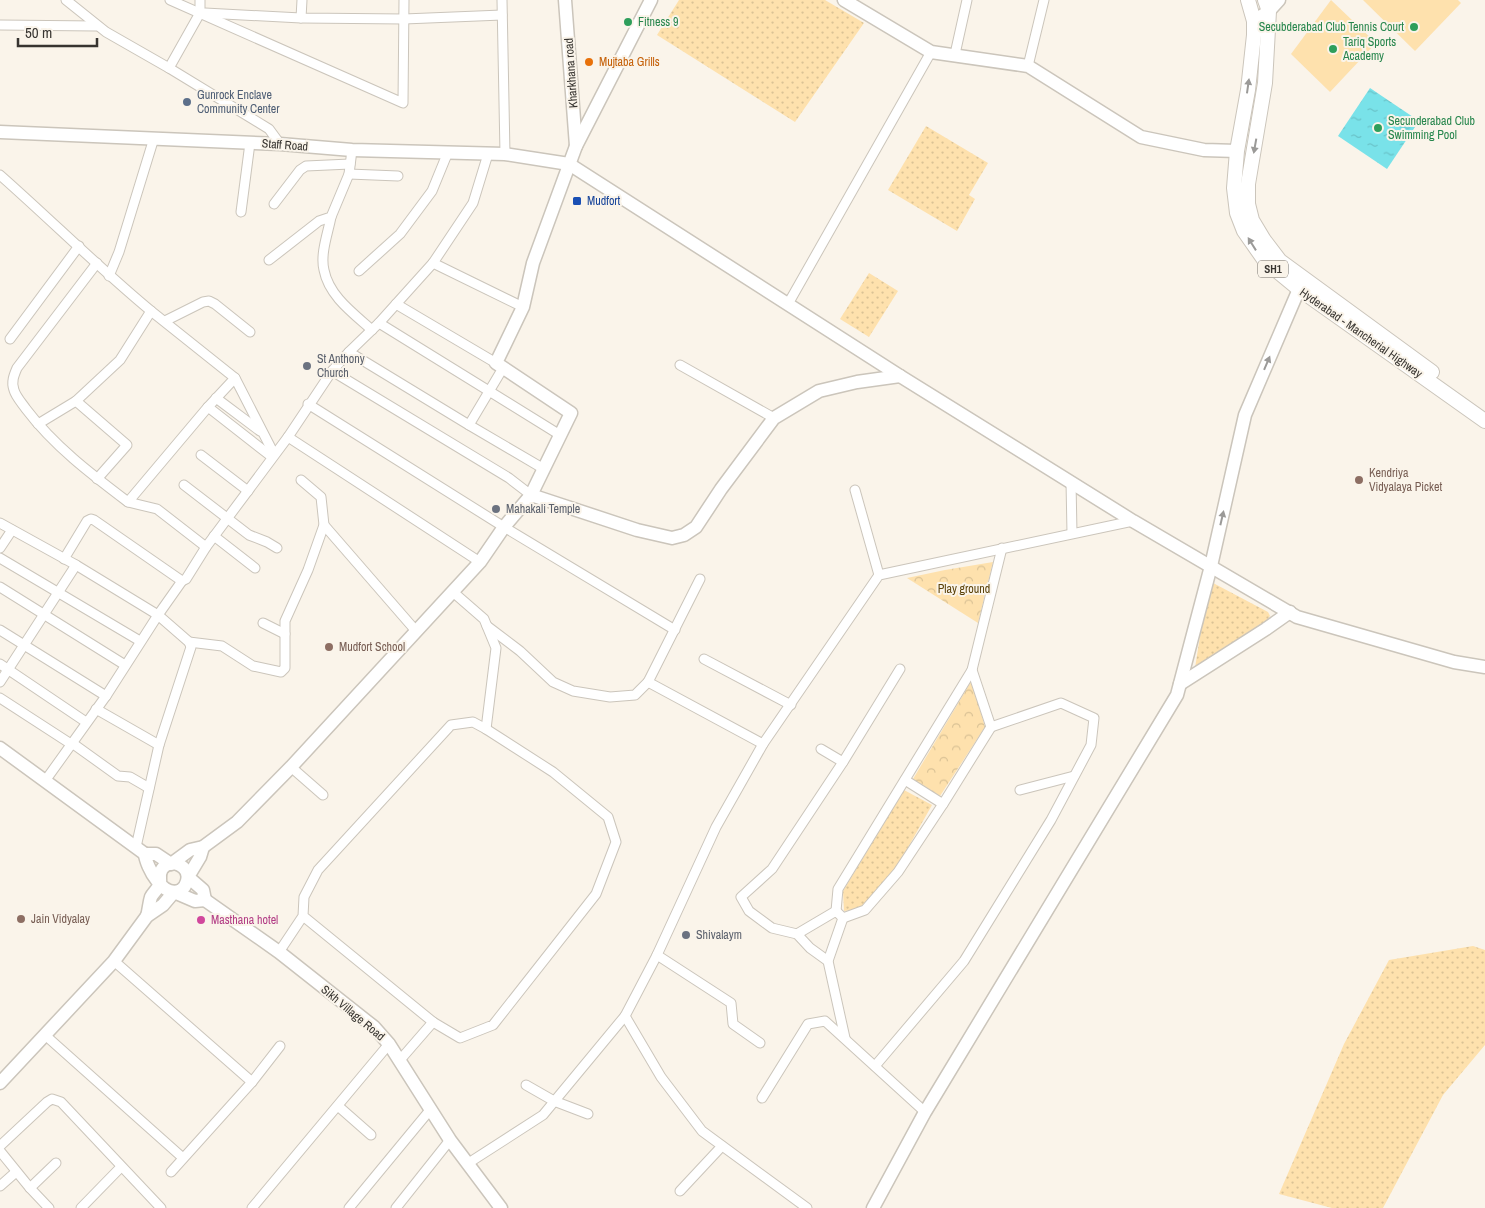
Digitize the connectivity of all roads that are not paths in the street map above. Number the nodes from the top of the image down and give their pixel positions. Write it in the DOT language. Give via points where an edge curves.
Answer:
graph roads {
  1 [pos="66,0"];
  2 [pos="170,0"];
  3 [pos="200,0"];
  4 [pos="302,0"];
  5 [pos="404,0"];
  6 [pos="502,0"];
  7 [pos="565,0"];
  8 [pos="652,0"];
  9 [pos="844,0"];
  10 [pos="967,0"];
  11 [pos="1044,0"];
  12 [pos="1248,0"];
  13 [pos="1279,0"];
  14 [pos="1267,6"];
  15 [pos="200,13"];
  16 [pos="502,15"];
  17 [pos="301,18"];
  18 [pos="404,19"];
  19 [pos="1254,21"];
  20 [pos="0,25"];
  21 [pos="96,26"];
  22 [pos="931,52"];
  23 [pos="954,54"];
  24 [pos="1028,66"];
  25 [pos="169,68"];
  26 [pos="0,132"];
  27 [pos="154,138"];
  28 [pos="250,143"];
  29 [pos="280,144"];
  30 [pos="576,146"];
  31 [pos="352,150"];
  32 [pos="1237,150"];
  33 [pos="448,152"];
  34 [pos="488,154"];
  35 [pos="505,154"];
  36 [pos="569,164"];
  37 [pos="350,169"];
  38 [pos="0,175"];
  39 [pos="398,176"];
  40 [pos="274,204"];
  41 [pos="241,212"];
  42 [pos="331,217"];
  43 [pos="79,246"];
  44 [pos="269,260"];
  45 [pos="433,262"];
  46 [pos="97,263"];
  47 [pos="359,271"];
  48 [pos="109,276"];
  49 [pos="1299,290"];
  50 [pos="396,304"];
  51 [pos="788,304"];
  52 [pos="522,307"];
  53 [pos="151,311"];
  54 [pos="164,321"];
  55 [pos="379,323"];
  56 [pos="372,330"];
  57 [pos="250,332"];
  58 [pos="10,339"];
  59 [pos="349,352"];
  60 [pos="499,365"];
  61 [pos="680,365"];
  62 [pos="332,371"];
  63 [pos="900,376"];
  64 [pos="235,378"];
  65 [pos="488,391"];
  66 [pos="216,398"];
  67 [pos="76,401"];
  68 [pos="308,404"];
  69 [pos="208,406"];
  70 [pos="1485,410"];
  71 [pos="774,418"];
  72 [pos="1485,421"];
  73 [pos="38,424"];
  74 [pos="469,425"];
  75 [pos="262,433"];
  76 [pos="560,435"];
  77 [pos="288,437"];
  78 [pos="201,455"];
  79 [pos="273,456"];
  80 [pos="544,469"];
  81 [pos="98,479"];
  82 [pos="301,480"];
  83 [pos="1071,482"];
  84 [pos="184,485"];
  85 [pos="855,490"];
  86 [pos="248,491"];
  87 [pos="531,495"];
  88 [pos="128,502"];
  89 [pos="227,518"];
  90 [pos="1134,520"];
  91 [pos="0,524"];
  92 [pos="324,526"];
  93 [pos="504,527"];
  94 [pos="12,530"];
  95 [pos="1072,534"];
  96 [pos="214,536"];
  97 [pos="206,546"];
  98 [pos="0,548"];
  99 [pos="277,548"];
  100 [pos="1002,548"];
  101 [pos="0,558"];
  102 [pos="64,559"];
  103 [pos="480,562"];
  104 [pos="76,565"];
  105 [pos="1211,566"];
  106 [pos="255,568"];
  107 [pos="878,575"];
  108 [pos="700,579"];
  109 [pos="182,581"];
  110 [pos="0,588"];
  111 [pos="452,592"];
  112 [pos="58,593"];
  113 [pos="1290,612"];
  114 [pos="158,614"];
  115 [pos="44,615"];
  116 [pos="263,623"];
  117 [pos="487,626"];
  118 [pos="0,630"];
  119 [pos="675,630"];
  120 [pos="416,631"];
  121 [pos="285,634"];
  122 [pos="140,641"];
  123 [pos="189,642"];
  124 [pos="24,645"];
  125 [pos="704,659"];
  126 [pos="126,665"];
  127 [pos="4,667"];
  128 [pos="1485,667"];
  129 [pos="900,669"];
  130 [pos="972,670"];
  131 [pos="0,682"];
  132 [pos="648,682"];
  133 [pos="1180,684"];
  134 [pos="106,696"];
  135 [pos="0,698"];
  136 [pos="791,705"];
  137 [pos="96,709"];
  138 [pos="86,722"];
  139 [pos="991,727"];
  140 [pos="486,729"];
  141 [pos="71,743"];
  142 [pos="763,744"];
  143 [pos="158,745"];
  144 [pos="0,748"];
  145 [pos="821,748"];
  146 [pos="843,762"];
  147 [pos="291,767"];
  148 [pos="1074,776"];
  149 [pos="905,780"];
  150 [pos="45,781"];
  151 [pos="149,788"];
  152 [pos="1020,790"];
  153 [pos="323,795"];
  154 [pos="943,804"];
  155 [pos="203,847"];
  156 [pos="140,851"];
  157 [pos="171,864"];
  158 [pos="188,877"];
  159 [pos="160,883"];
  160 [pos="174,892"];
  161 [pos="205,900"];
  162 [pos="839,915"];
  163 [pos="147,916"];
  164 [pos="303,916"];
  165 [pos="797,934"];
  166 [pos="279,952"];
  167 [pos="657,955"];
  168 [pos="114,961"];
  169 [pos="828,961"];
  170 [pos="624,1016"];
  171 [pos="433,1022"];
  172 [pos="45,1035"];
  173 [pos="845,1038"];
  174 [pos="760,1043"];
  175 [pos="389,1044"];
  176 [pos="280,1046"];
  177 [pos="400,1060"];
  178 [pos="875,1066"];
  179 [pos="252,1082"];
  180 [pos="0,1083"];
  181 [pos="526,1085"];
  182 [pos="762,1098"];
  183 [pos="554,1101"];
  184 [pos="338,1106"];
  185 [pos="430,1110"];
  186 [pos="925,1112"];
  187 [pos="588,1114"];
  188 [pos="371,1135"];
  189 [pos="450,1140"];
  190 [pos="0,1146"];
  191 [pos="722,1146"];
  192 [pos="0,1151"];
  193 [pos="183,1158"];
  194 [pos="56,1163"];
  195 [pos="467,1164"];
  196 [pos="121,1167"];
  197 [pos="16,1172"];
  198 [pos="171,1172"];
  199 [pos="0,1186"];
  200 [pos="30,1188"];
  201 [pos="680,1191"];
  202 [pos="49,1208"];
  203 [pos="81,1208"];
  204 [pos="161,1208"];
  205 [pos="252,1208"];
  206 [pos="348,1208"];
  207 [pos="396,1208"];
  208 [pos="501,1208"];
  209 [pos="807,1208"];
  210 [pos="873,1208"];
  1 -- 21 [label="street"];
  2 -- 15 [label="street"];
  3 -- 15 [label="street"];
  4 -- 17 [label="street"];
  5 -- 18 [label="street"];
  6 -- 16 [label="street"];
  7 -- 30 [label="street, Kharkhana road"];
  8 -- 30 [label="street"];
  9 -- 22 [label="street"];
  10 -- 23 [label="street"];
  11 -- 24 [label="street"];
  12 -- 19 [label="main road, Hyderabad - Mancherial Highway / SH1"];
  13 -- 14 [label="street"];
  14 -- 19 [label="street"];
  14 -- 70 [label="main road, Hyderabad - Mancherial Highway / SH1, one-way" via="1265,83 1248,184 1252,220 1280,261"];
  15 -- 17 [label="street"];
  15 -- 18 [label="street" via="403,103"];
  15 -- 25 [label="street"];
  16 -- 18 [label="street"];
  16 -- 35 [label="street"];
  17 -- 18 [label="street"];
  32 -- 19 [label="main road, Hyderabad - Mancherial Highway / SH1, one-way" via="1248,90"];
  20 -- 21 [label="street"];
  21 -- 25 [label="street"];
  22 -- 23 [label="street"];
  22 -- 51 [label="street"];
  23 -- 24 [label="street"];
  24 -- 32 [label="street" via="1141,137 1204,150"];
  25 -- 29 [label="street" via="269,129"];
  26 -- 27 [label="street, Staff Road"];
  27 -- 28 [label="street, Staff Road"];
  27 -- 48 [label="street"];
  28 -- 29 [label="street, Staff Road"];
  28 -- 41 [label="street"];
  29 -- 31 [label="street, Staff Road"];
  30 -- 36 [label="street"];
  31 -- 33 [label="street, Staff Road"];
  31 -- 37 [label="street"];
  49 -- 32 [label="main road, Hyderabad - Mancherial Highway / SH1, one-way" via="1265,262 1244,231 1237,213 1234,188"];
  33 -- 34 [label="street, Staff Road"];
  33 -- 47 [label="street" via="432,191 400,234"];
  34 -- 35 [label="street, Staff Road"];
  34 -- 45 [label="street" via="473,203"];
  35 -- 36 [label="street, Staff Road"];
  36 -- 51 [label="street"];
  36 -- 52 [label="street" via="533,263"];
  37 -- 39 [label="street"];
  37 -- 40 [label="street" via="306,166"];
  37 -- 42 [label="street"];
  38 -- 43 [label="street"];
  42 -- 44 [label="street" via="319,221"];
  42 -- 56 [label="street" via="324,250 324,270 330,288"];
  43 -- 46 [label="street"];
  43 -- 58 [label="street"];
  45 -- 50 [label="street"];
  45 -- 52 [label="street"];
  46 -- 48 [label="street"];
  46 -- 73 [label="street" via="13,377 16,395"];
  48 -- 53 [label="street"];
  49 -- 72 [label="main road, Hyderabad - Mancherial Highway / SH1"];
  105 -- 49 [label="street, one-way" via="1245,415"];
  50 -- 55 [label="street"];
  50 -- 60 [label="street"];
  51 -- 63 [label="street"];
  52 -- 60 [label="street"];
  53 -- 54 [label="street"];
  53 -- 67 [label="street" via="120,360"];
  54 -- 57 [label="street" via="209,301"];
  54 -- 64 [label="street"];
  55 -- 56 [label="street"];
  55 -- 65 [label="street"];
  56 -- 59 [label="street"];
  59 -- 62 [label="street"];
  59 -- 74 [label="street"];
  60 -- 65 [label="street"];
  60 -- 76 [label="street" via="571,413"];
  61 -- 71 [label="street"];
  62 -- 68 [label="street"];
  62 -- 87 [label="street" via="509,478"];
  63 -- 71 [label="street" via="819,391"];
  63 -- 83 [label="street"];
  64 -- 66 [label="street"];
  64 -- 75 [label="street"];
  65 -- 74 [label="street"];
  65 -- 76 [label="street"];
  66 -- 69 [label="street"];
  66 -- 75 [label="street"];
  67 -- 73 [label="street"];
  67 -- 81 [label="street" via="127,445"];
  68 -- 77 [label="street"];
  68 -- 93 [label="street"];
  69 -- 79 [label="street"];
  69 -- 88 [label="street"];
  71 -- 87 [label="street" via="696,527 684,535 672,538 637,530"];
  73 -- 81 [label="street" via="58,446"];
  74 -- 80 [label="street"];
  75 -- 79 [label="street"];
  76 -- 80 [label="street"];
  77 -- 79 [label="street"];
  77 -- 103 [label="street"];
  78 -- 86 [label="street"];
  79 -- 86 [label="street"];
  80 -- 87 [label="street"];
  81 -- 88 [label="street"];
  82 -- 92 [label="street" via="321,497"];
  83 -- 90 [label="street"];
  83 -- 95 [label="street"];
  84 -- 89 [label="street"];
  85 -- 107 [label="street"];
  86 -- 89 [label="street"];
  87 -- 93 [label="street"];
  88 -- 97 [label="street" via="157,508"];
  89 -- 96 [label="street"];
  89 -- 99 [label="street" via="248,535"];
  90 -- 95 [label="street"];
  90 -- 105 [label="street"];
  91 -- 94 [label="street"];
  92 -- 120 [label="street"];
  92 -- 121 [label="street" via="285,621"];
  93 -- 103 [label="street"];
  93 -- 119 [label="street"];
  94 -- 98 [label="street"];
  94 -- 102 [label="street"];
  95 -- 100 [label="street"];
  96 -- 97 [label="street"];
  96 -- 106 [label="street"];
  97 -- 109 [label="street"];
  100 -- 107 [label="street"];
  100 -- 130 [label="street"];
  101 -- 112 [label="street"];
  102 -- 104 [label="street"];
  102 -- 109 [label="street" via="90,519"];
  103 -- 111 [label="street"];
  104 -- 112 [label="street"];
  104 -- 114 [label="street"];
  105 -- 113 [label="street"];
  105 -- 133 [label="street"];
  107 -- 136 [label="street"];
  108 -- 119 [label="street"];
  109 -- 114 [label="street"];
  110 -- 115 [label="street"];
  111 -- 117 [label="street" via="484,619"];
  111 -- 120 [label="street"];
  112 -- 115 [label="street"];
  112 -- 122 [label="street"];
  113 -- 128 [label="street" via="1445,659"];
  113 -- 133 [label="street"];
  114 -- 122 [label="street"];
  114 -- 123 [label="street"];
  115 -- 124 [label="street"];
  115 -- 126 [label="street"];
  116 -- 121 [label="street"];
  117 -- 132 [label="street" via="520,650 553,682 573,691 610,697 635,696"];
  117 -- 140 [label="street" via="496,648"];
  118 -- 124 [label="street"];
  119 -- 132 [label="street"];
  120 -- 147 [label="street"];
  121 -- 123 [label="street" via="285,668 281,672 253,666 222,646"];
  122 -- 126 [label="street"];
  123 -- 143 [label="street"];
  124 -- 127 [label="street"];
  124 -- 134 [label="street"];
  125 -- 136 [label="street"];
  126 -- 134 [label="street"];
  127 -- 131 [label="street"];
  127 -- 138 [label="street"];
  129 -- 146 [label="street"];
  130 -- 139 [label="street"];
  130 -- 149 [label="street"];
  132 -- 142 [label="street"];
  133 -- 186 [label="street" via="1178,695"];
  134 -- 137 [label="street"];
  135 -- 141 [label="street"];
  136 -- 142 [label="street"];
  137 -- 138 [label="street"];
  137 -- 143 [label="street"];
  138 -- 141 [label="street"];
  139 -- 148 [label="street" via="1061,703 1094,718 1092,745"];
  139 -- 154 [label="street"];
  140 -- 164 [label="street" via="473,722 450,725 318,870 304,897"];
  140 -- 171 [label="street" via="553,772 608,817 616,842 596,894 493,1026 460,1038"];
  141 -- 150 [label="street"];
  141 -- 151 [label="street" via="118,776 130,777"];
  142 -- 167 [label="street" via="716,827"];
  143 -- 151 [label="street"];
  144 -- 150 [label="street"];
  145 -- 146 [label="street"];
  146 -- 165 [label="street" via="772,869 741,896 749,911 772,928"];
  147 -- 153 [label="street"];
  147 -- 155 [label="street" via="237,822"];
  148 -- 152 [label="street"];
  148 -- 178 [label="street" via="1051,820 964,961"];
  149 -- 154 [label="street"];
  149 -- 162 [label="street" via="838,889"];
  150 -- 156 [label="street"];
  151 -- 156 [label="street"];
  154 -- 162 [label="street" via="898,872 865,910"];
  155 -- 157 [label="street" via="190,850"];
  155 -- 158 [label="street"];
  156 -- 157 [label="street" via="156,854"];
  156 -- 159 [label="street"];
  157 -- 158 [label="street" via="184,868"];
  157 -- 159 [label="street" via="163,867"];
  158 -- 160 [label="street" via="182,889"];
  158 -- 161 [label="street" via="203,890"];
  159 -- 160 [label="street" via="166,890"];
  159 -- 163 [label="street" via="151,898"];
  160 -- 161 [label="street" via="195,901"];
  160 -- 163 [label="street" via="163,906"];
  161 -- 166 [label="street, Sikh Village Road"];
  162 -- 165 [label="street"];
  162 -- 169 [label="street"];
  163 -- 168 [label="street"];
  164 -- 166 [label="street"];
  164 -- 171 [label="street"];
  165 -- 169 [label="street"];
  166 -- 175 [label="street, Sikh Village Road" via="374,1027"];
  167 -- 170 [label="street"];
  167 -- 174 [label="street" via="731,1003 733,1024"];
  168 -- 172 [label="street"];
  168 -- 179 [label="street"];
  169 -- 173 [label="street"];
  170 -- 183 [label="street"];
  170 -- 191 [label="street" via="661,1077 702,1131"];
  171 -- 177 [label="street"];
  172 -- 180 [label="street"];
  172 -- 193 [label="street"];
  173 -- 178 [label="street"];
  173 -- 182 [label="street" via="825,1021 808,1024"];
  175 -- 177 [label="street, Sikh Village Road"];
  175 -- 184 [label="street"];
  176 -- 179 [label="street"];
  177 -- 185 [label="street, Sikh Village Road"];
  178 -- 186 [label="street"];
  179 -- 193 [label="street"];
  181 -- 183 [label="street"];
  183 -- 187 [label="street"];
  183 -- 195 [label="street" via="543,1115"];
  184 -- 188 [label="street"];
  184 -- 205 [label="street"];
  185 -- 189 [label="street, Sikh Village Road"];
  185 -- 206 [label="street"];
  186 -- 210 [label="street"];
  189 -- 195 [label="street, Sikh Village Road"];
  189 -- 207 [label="street"];
  190 -- 196 [label="street" via="52,1099 61,1102"];
  191 -- 201 [label="street"];
  191 -- 209 [label="street"];
  192 -- 197 [label="street"];
  193 -- 198 [label="street"];
  194 -- 200 [label="street"];
  195 -- 208 [label="street, Sikh Village Road"];
  196 -- 203 [label="street"];
  196 -- 204 [label="street"];
  197 -- 199 [label="street"];
  197 -- 200 [label="street"];
  200 -- 202 [label="street"];
}
